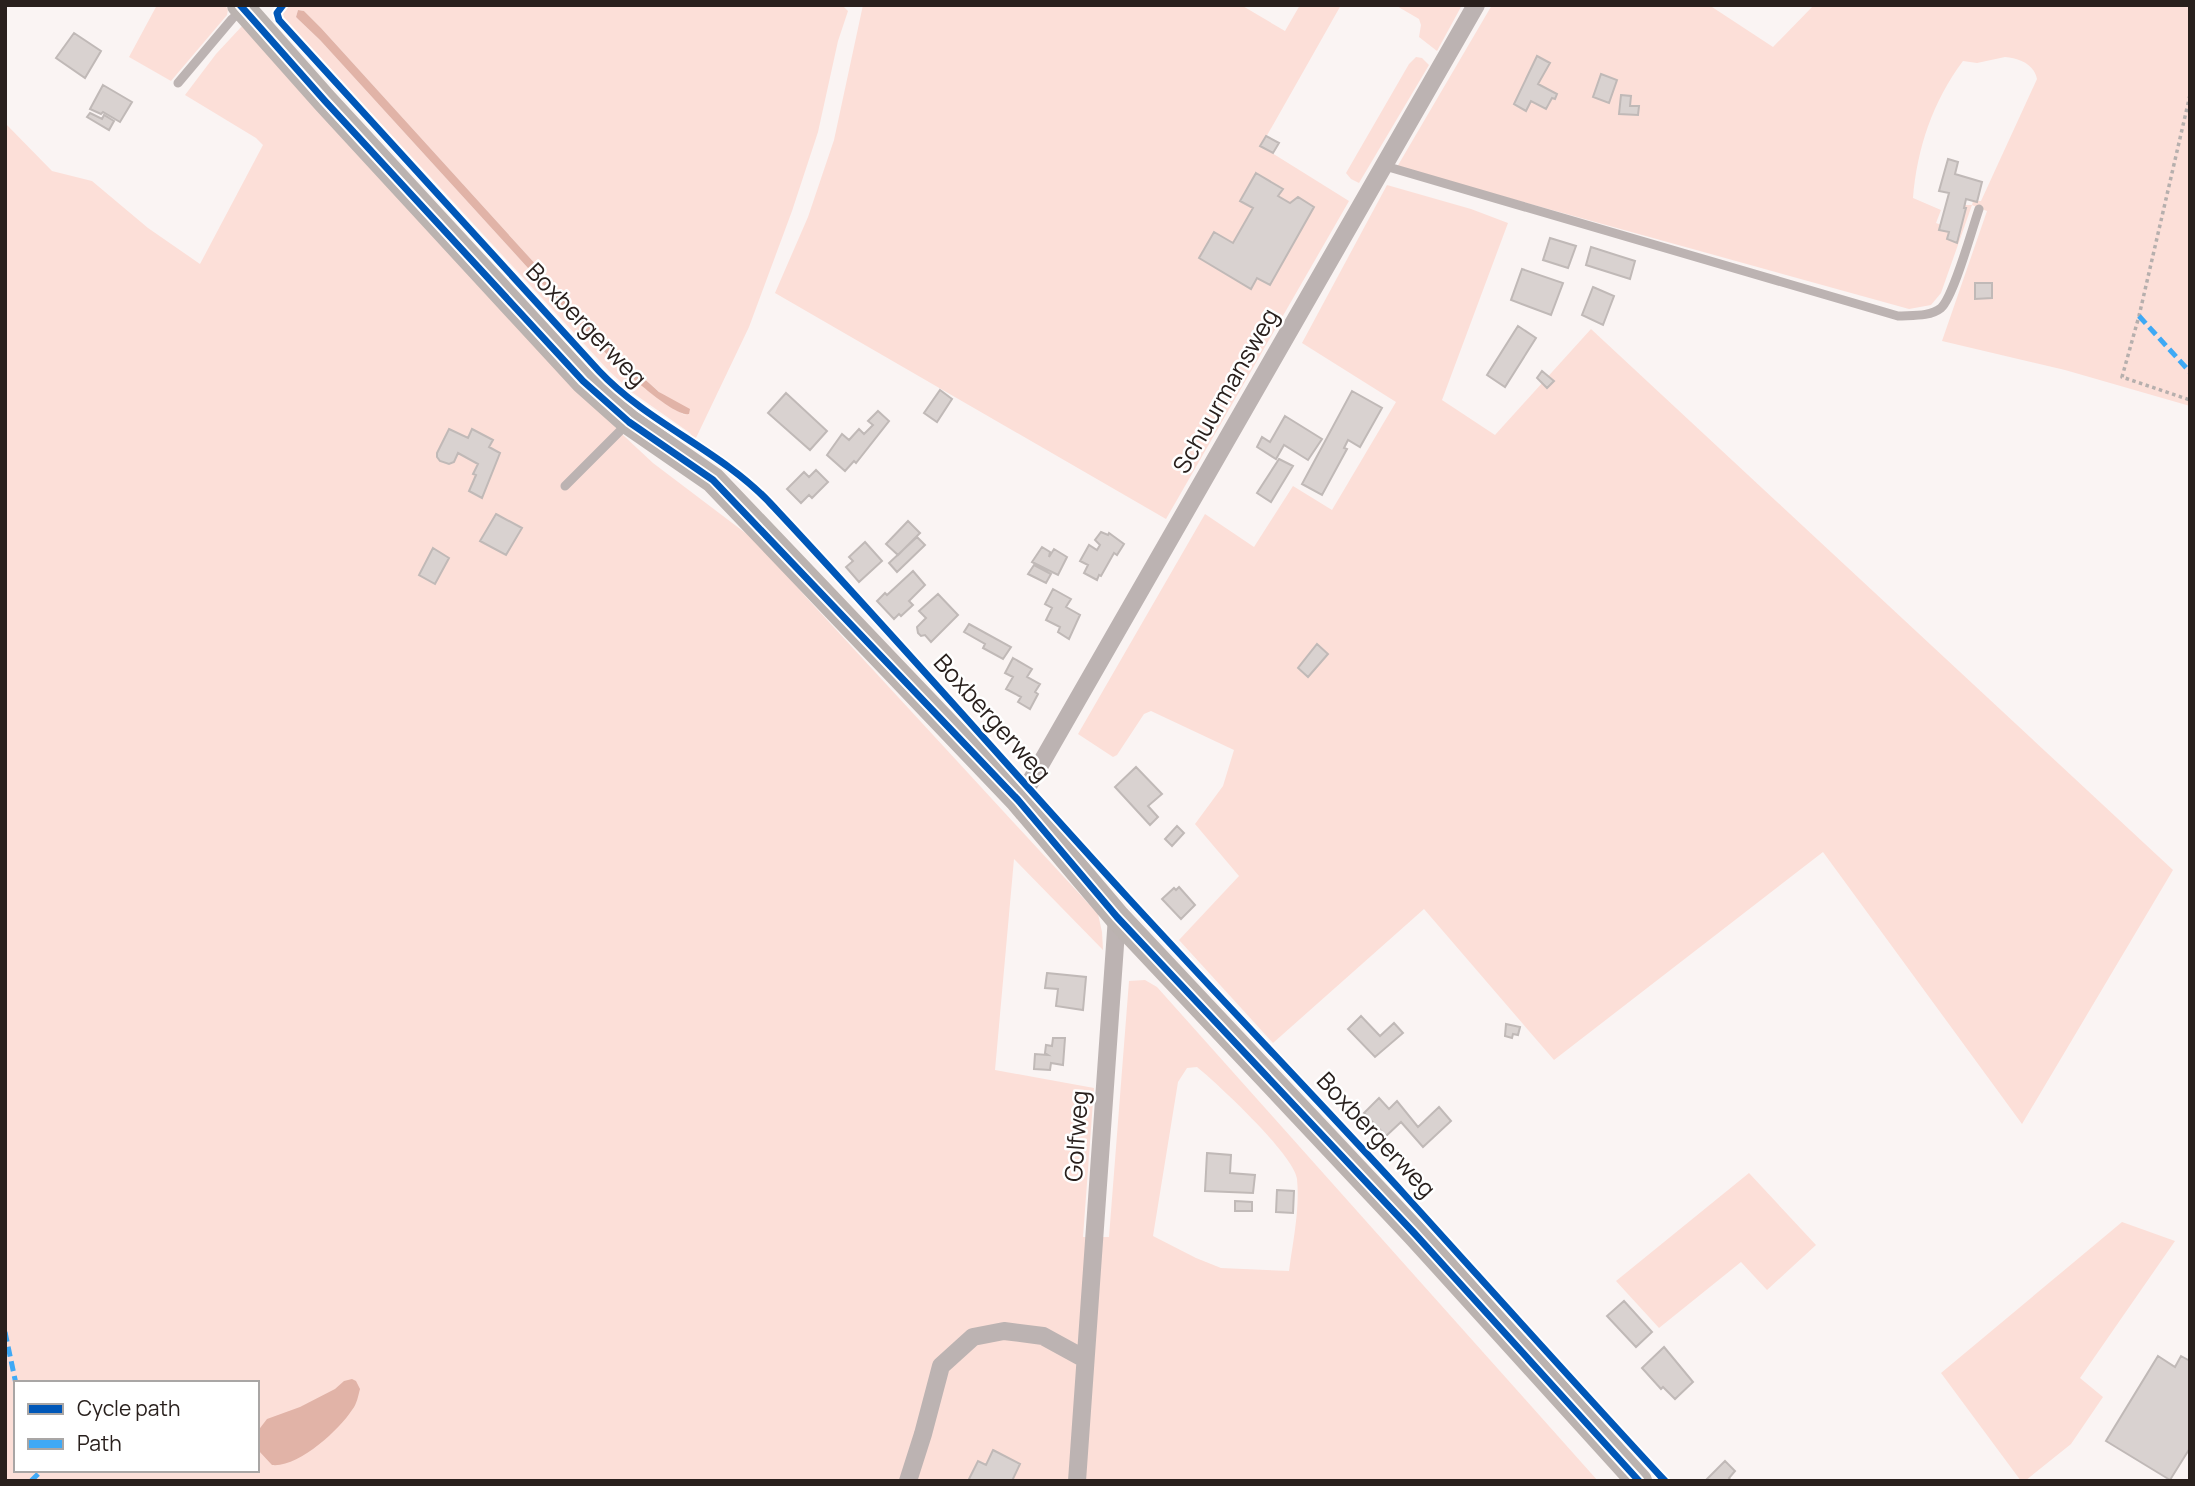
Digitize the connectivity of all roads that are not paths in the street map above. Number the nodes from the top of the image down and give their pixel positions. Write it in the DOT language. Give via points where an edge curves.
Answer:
graph roads {
  1 [pos="1476,5"];
  2 [pos="244,7"];
  3 [pos="178,83"];
  4 [pos="1385,166"];
  5 [pos="1979,209"];
  6 [pos="629,422"];
  7 [pos="565,486"];
  8 [pos="1018,800"];
  9 [pos="1117,917"];
  10 [pos="1086,1359"];
  11 [pos="908,1481"];
  12 [pos="1077,1481"];
  13 [pos="1639,1481"];
  1 -- 4 [label="street, Schuurmansweg"];
  2 -- 3 [label="lane"];
  2 -- 6 [label="street, Boxbergerweg" via="583,381"];
  4 -- 5 [label="lane" via="1898,316 1923,315 1941,308"];
  4 -- 8 [label="street, Schuurmansweg"];
  6 -- 7 [label="lane"];
  6 -- 8 [label="street, Boxbergerweg" via="713,480"];
  8 -- 9 [label="street, Boxbergerweg"];
  9 -- 10 [label="street, Golfweg"];
  9 -- 13 [label="street, Boxbergerweg"];
  10 -- 11 [label="street" via="1043,1336 1004,1331 973,1337 941,1366"];
  10 -- 12 [label="street, Golfweg"];
}
